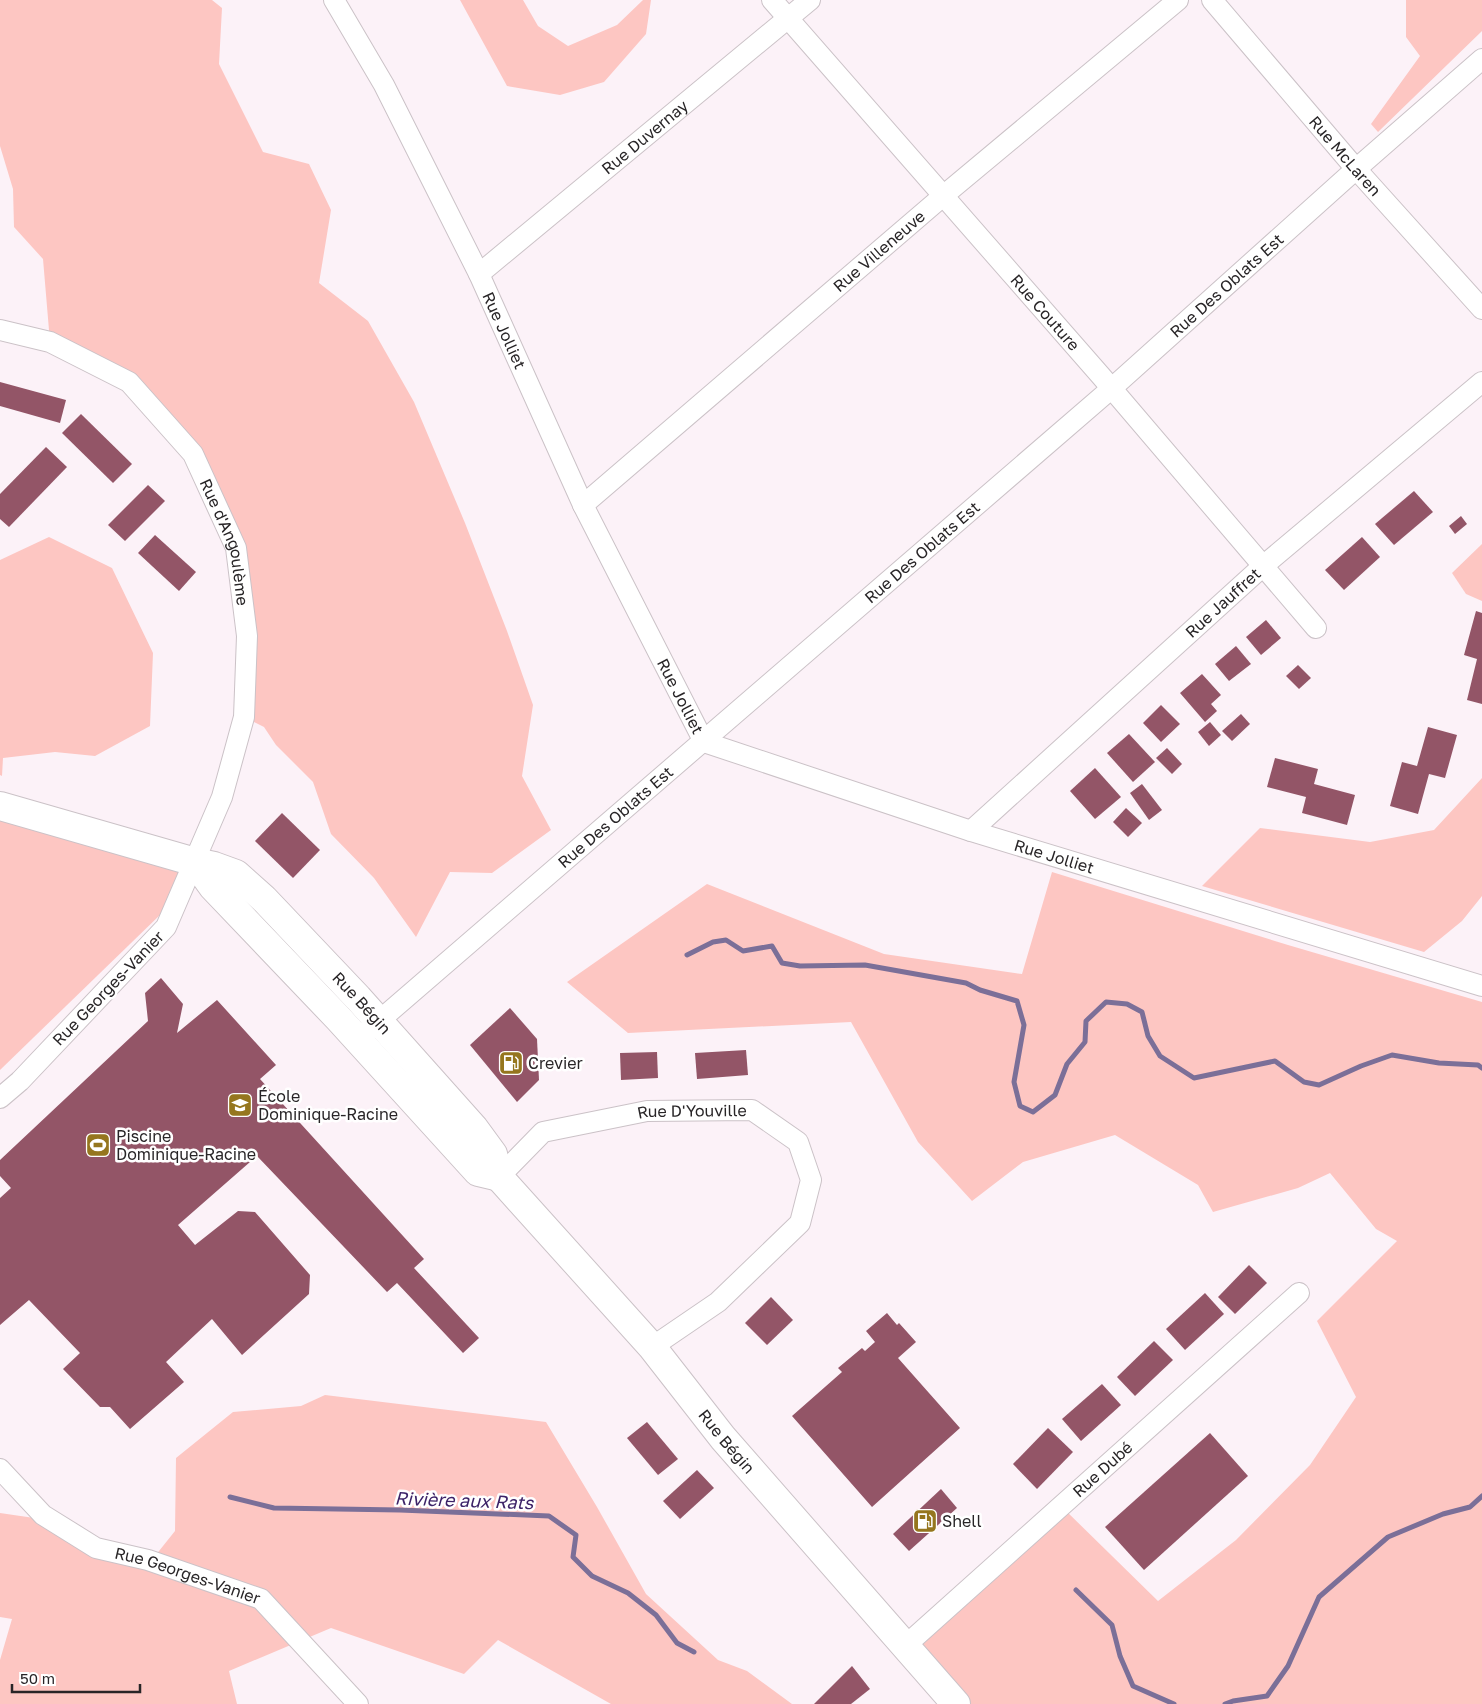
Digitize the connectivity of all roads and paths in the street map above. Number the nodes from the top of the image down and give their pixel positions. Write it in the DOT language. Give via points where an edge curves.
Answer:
graph roads {
  1 [pos="334,0"];
  2 [pos="772,0"];
  3 [pos="810,0"];
  4 [pos="1178,0"];
  5 [pos="1212,0"];
  6 [pos="787,19"];
  7 [pos="1482,59"];
  8 [pos="1356,169"];
  9 [pos="943,196"];
  10 [pos="480,274"];
  11 [pos="1482,310"];
  12 [pos="0,330"];
  13 [pos="1482,382"];
  14 [pos="1112,388"];
  15 [pos="583,505"];
  16 [pos="1263,566"];
  17 [pos="1316,628"];
  18 [pos="704,742"];
  19 [pos="0,806"];
  20 [pos="971,830"];
  21 [pos="195,862"];
  22 [pos="1482,986"];
  23 [pos="379,1022"];
  24 [pos="358,1040"];
  25 [pos="0,1098"];
  26 [pos="499,1178"];
  27 [pos="1299,1293"];
  28 [pos="652,1347"];
  29 [pos="0,1469"];
  30 [pos="905,1646"];
  31 [pos="358,1704"];
  32 [pos="956,1704"];
  1 -- 10 [label="street, Rue Jolliet" via="384,86"];
  2 -- 6 [label="street, Rue Couture"];
  3 -- 6 [label="street, Rue Duvernay"];
  4 -- 9 [label="street, Rue Villeneuve"];
  5 -- 8 [label="street, Rue McLaren"];
  6 -- 9 [label="street, Rue Couture"];
  6 -- 10 [label="street, Rue Duvernay"];
  7 -- 8 [label="street, Rue Des Oblats Est"];
  8 -- 11 [label="street, Rue McLaren"];
  8 -- 14 [label="street, Rue Des Oblats Est"];
  9 -- 14 [label="street, Rue Couture"];
  9 -- 15 [label="street, Rue Villeneuve"];
  10 -- 15 [label="street, Rue Jolliet"];
  12 -- 21 [label="street, Rue d'Angoulème" via="50,342 129,382 193,454 236,548 247,636 244,717 222,797"];
  13 -- 16 [label="street, Rue Jauffret"];
  14 -- 16 [label="street, Rue Couture"];
  14 -- 18 [label="street, Rue Des Oblats Est"];
  15 -- 18 [label="street, Rue Jolliet"];
  16 -- 17 [label="street, Rue Couture"];
  16 -- 20 [label="street, Rue Jauffret"];
  18 -- 20 [label="street, Rue Jolliet"];
  18 -- 23 [label="street, Rue Des Oblats Est"];
  19 -- 21 [label="street, Rue Bégin"];
  20 -- 22 [label="street, Rue Jolliet"];
  21 -- 23 [label="street, Rue Bégin" via="236,874 264,899"];
  21 -- 24 [label="street, Rue Bégin" via="213,887"];
  21 -- 25 [label="street, Rue Georges-Vanier" via="166,927"];
  23 -- 24 [label="street, Rue Des Oblats Est"];
  23 -- 26 [label="street, Rue Bégin" via="474,1128 493,1154"];
  24 -- 26 [label="street, Rue Bégin" via="478,1172"];
  26 -- 28 [label="street, Rue Bégin"];
  26 -- 28 [label="street, Rue D'Youville" via="543,1132 647,1111 752,1110 798,1142 811,1180 800,1223 718,1302"];
  27 -- 30 [label="street, Rue Dubé"];
  28 -- 30 [label="street, Rue Bégin" via="723,1438"];
  29 -- 31 [label="street, Rue Georges-Vanier" via="43,1515 96,1548 148,1560 261,1599"];
  30 -- 32 [label="street, Rue Bégin"];
}
